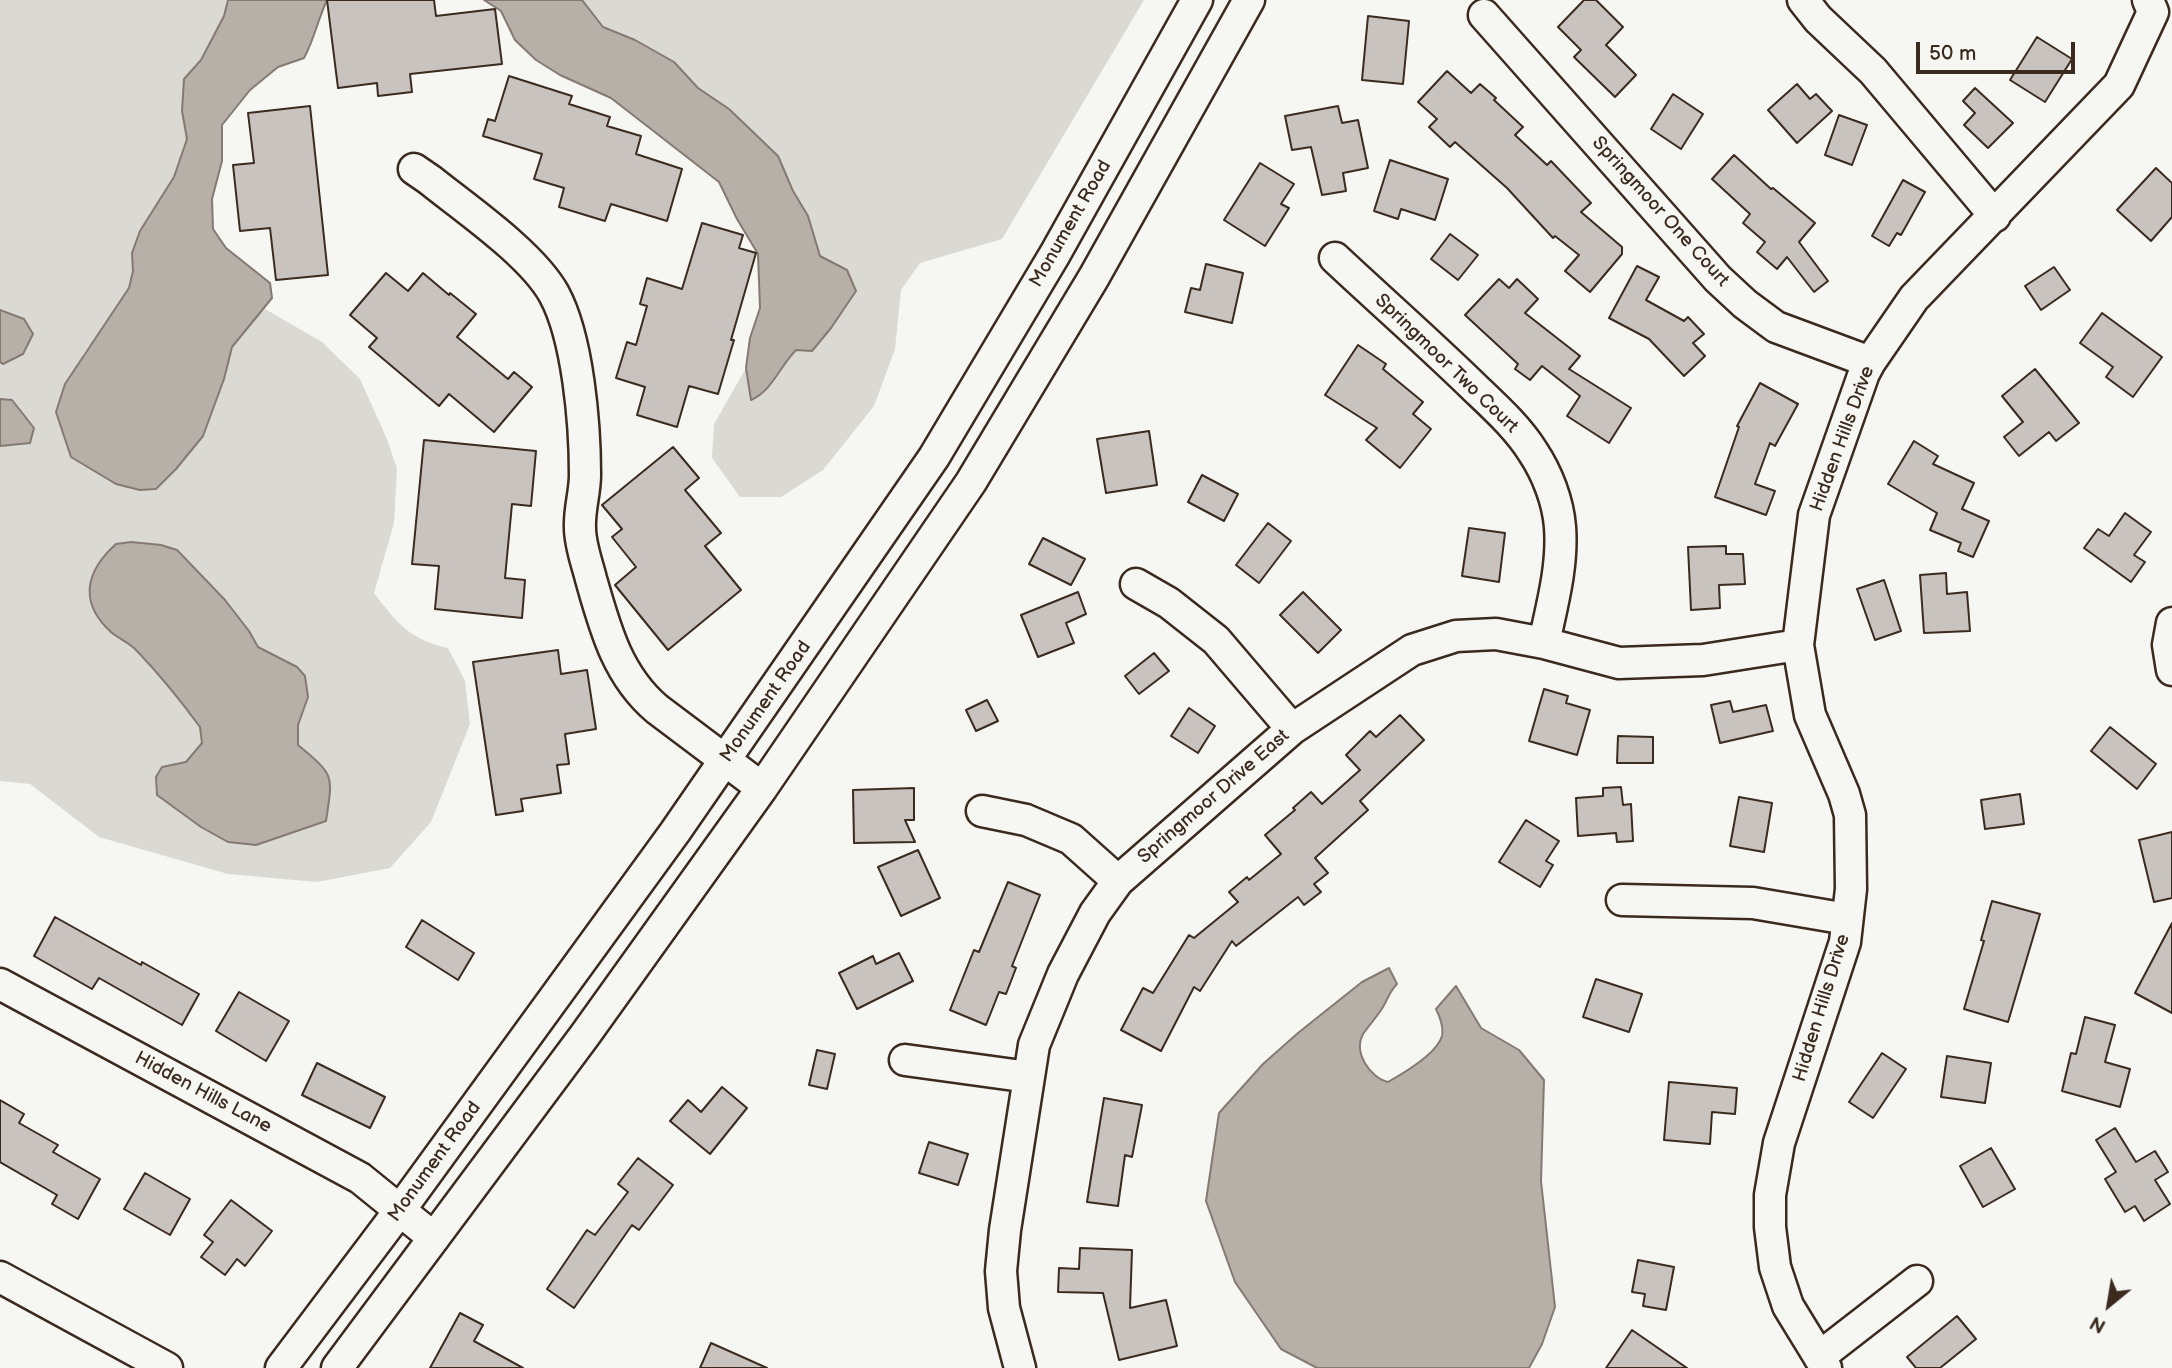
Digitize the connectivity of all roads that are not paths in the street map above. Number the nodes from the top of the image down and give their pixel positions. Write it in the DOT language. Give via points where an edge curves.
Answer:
graph roads {
  1 [pos="1197,0"];
  2 [pos="1249,0"];
  3 [pos="1803,0"];
  4 [pos="2158,8"];
  5 [pos="1484,15"];
  6 [pos="414,169"];
  7 [pos="1995,216"];
  8 [pos="1335,258"];
  9 [pos="1870,362"];
  10 [pos="1136,584"];
  11 [pos="2172,623"];
  12 [pos="1544,643"];
  13 [pos="1798,645"];
  14 [pos="2172,670"];
  15 [pos="1292,729"];
  16 [pos="724,762"];
  17 [pos="762,788"];
  18 [pos="982,811"];
  19 [pos="1118,881"];
  20 [pos="1622,900"];
  21 [pos="1847,919"];
  22 [pos="0,984"];
  23 [pos="549,1007"];
  24 [pos="585,1035"];
  25 [pos="905,1060"];
  26 [pos="1029,1077"];
  27 [pos="460,1128"];
  28 [pos="496,1156"];
  29 [pos="400,1209"];
  30 [pos="434,1238"];
  31 [pos="0,1277"];
  32 [pos="1917,1281"];
  33 [pos="1822,1363"];
  34 [pos="167,1368"];
  35 [pos="281,1368"];
  36 [pos="337,1368"];
  37 [pos="1020,1368"];
  1 -- 16 [label="street, Monument Road" via="1055,254 934,457"];
  2 -- 17 [label="street" via="1094,277 971,482"];
  3 -- 7 [label="street" via="1873,71"];
  4 -- 7 [label="street, Hidden Hills Drive" via="2119,85"];
  5 -- 9 [label="street, Springmoor One Court" via="1718,279 1776,327"];
  6 -- 16 [label="street" via="523,256 554,293 574,350 584,442 580,529 612,649 646,700"];
  7 -- 9 [label="street, Hidden Hills Drive" via="1914,298"];
  8 -- 12 [label="street, Springmoor Two Court" via="1460,373 1533,451 1556,503 1560,526 1557,582"];
  9 -- 13 [label="street, Hidden Hills Drive" via="1814,515"];
  10 -- 15 [label="street" via="1216,640"];
  11 -- 14 [label="street" via="2168,645"];
  12 -- 13 [label="street, Springmoor Drive East" via="1619,663 1703,660"];
  12 -- 15 [label="street, Springmoor Drive East" via="1496,635 1456,636 1412,650"];
  13 -- 21 [label="street, Hidden Hills Drive" via="1810,715 1850,815"];
  15 -- 19 [label="street, Springmoor Drive East"];
  16 -- 17 [label="street"];
  16 -- 23 [label="street, Monument Road"];
  17 -- 24 [label="street"];
  18 -- 19 [label="street" via="1026,820 1071,839"];
  19 -- 26 [label="street, Springmoor Drive East" via="1095,913 1063,974 1034,1045"];
  20 -- 21 [label="street" via="1753,904"];
  21 -- 33 [label="street, Hidden Hills Drive" via="1838,966 1779,1143 1770,1195 1775,1267 1788,1306"];
  22 -- 29 [label="street, Hidden Hills Lane" via="360,1178"];
  23 -- 24 [label="street"];
  23 -- 27 [label="street, Monument Road"];
  24 -- 28 [label="street"];
  25 -- 26 [label="street"];
  26 -- 37 [label="street, Springmoor Drive East" via="1002,1270 1004,1308"];
  27 -- 28 [label="street"];
  27 -- 29 [label="street, Monument Road"];
  28 -- 30 [label="street"];
  29 -- 30 [label="street, Hidden Hills Lane"];
  29 -- 35 [label="street, Monument Road"];
  30 -- 36 [label="street"];
  31 -- 34 [label="street"];
  32 -- 33 [label="street"];
}
